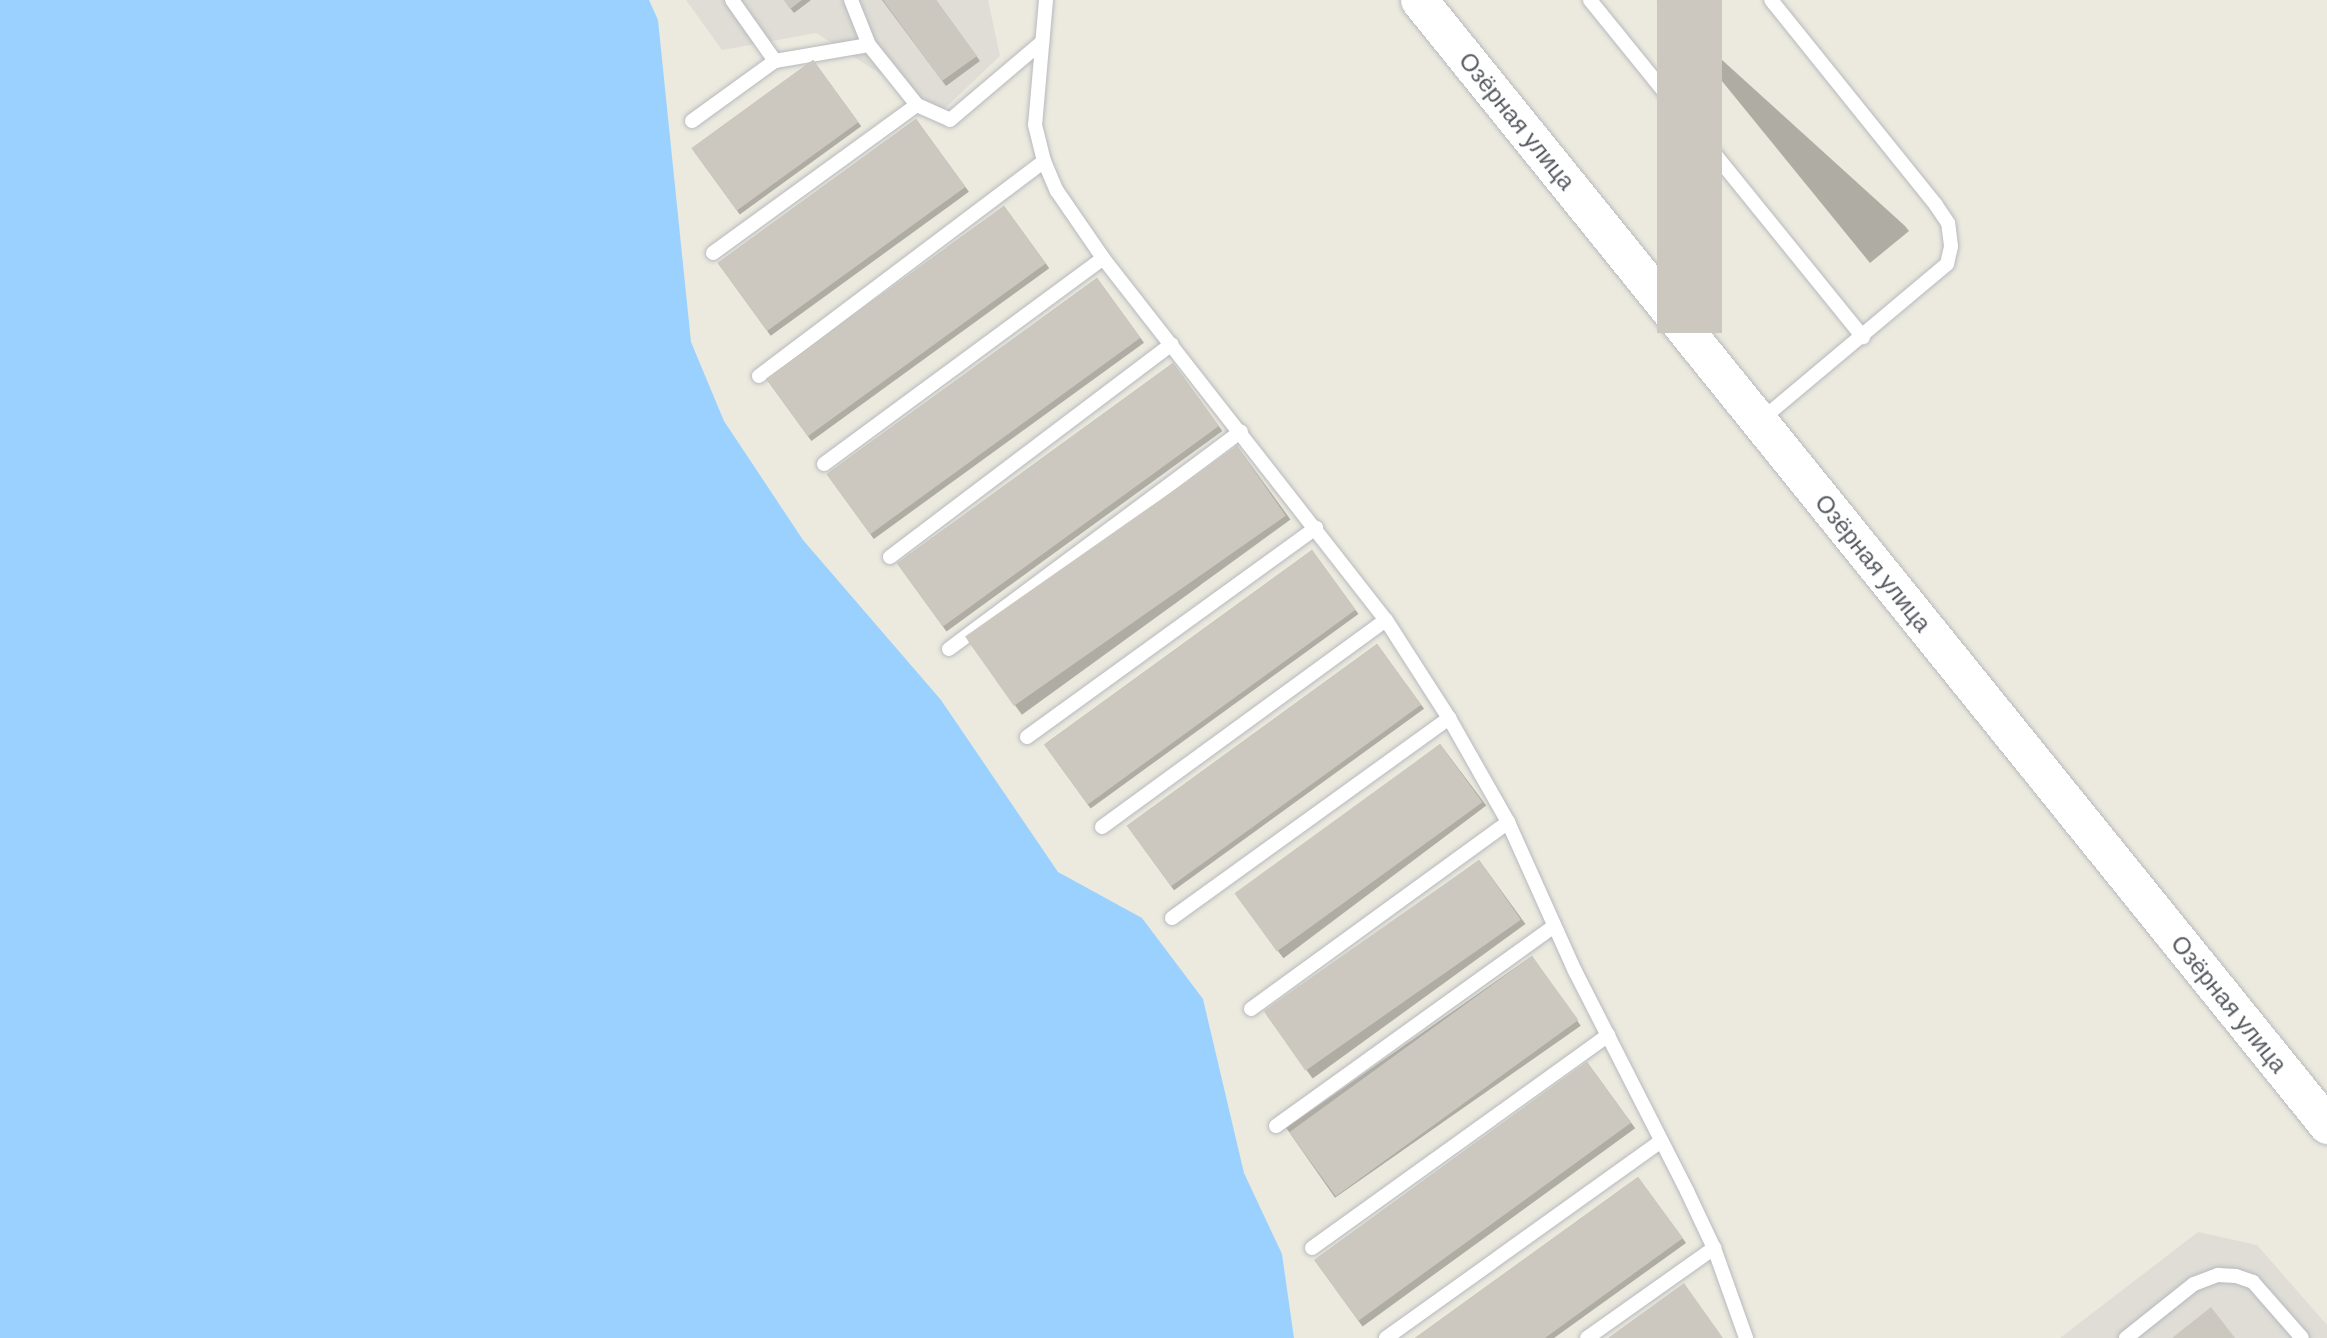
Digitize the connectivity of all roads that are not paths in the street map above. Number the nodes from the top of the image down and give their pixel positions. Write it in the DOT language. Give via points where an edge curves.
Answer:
graph roads {
  1 [pos="732,0"];
  2 [pos="851,0"];
  3 [pos="1046,0"];
  4 [pos="1419,0"];
  5 [pos="1590,0"];
  6 [pos="1771,0"];
  7 [pos="1042,42"];
  8 [pos="869,45"];
  9 [pos="775,61"];
  10 [pos="917,105"];
  11 [pos="692,121"];
  12 [pos="1044,161"];
  13 [pos="713,253"];
  14 [pos="1103,258"];
  15 [pos="1863,337"];
  16 [pos="1172,344"];
  17 [pos="759,376"];
  18 [pos="1759,422"];
  19 [pos="1241,431"];
  20 [pos="824,464"];
  21 [pos="1316,528"];
  22 [pos="890,557"];
  23 [pos="1386,620"];
  24 [pos="949,649"];
  25 [pos="1449,718"];
  26 [pos="1027,737"];
  27 [pos="1508,822"];
  28 [pos="1102,827"];
  29 [pos="1172,918"];
  30 [pos="1554,926"];
  31 [pos="1251,1009"];
  32 [pos="1608,1035"];
  33 [pos="2327,1125"];
  34 [pos="1276,1126"];
  35 [pos="1661,1141"];
  36 [pos="1312,1248"];
  37 [pos="1714,1248"];
  38 [pos="1386,1338"];
  39 [pos="1587,1338"];
  40 [pos="1746,1338"];
  41 [pos="2126,1338"];
  42 [pos="2302,1338"];
  1 -- 9 [label="lane"];
  2 -- 8 [label="lane"];
  3 -- 7 [label="lane"];
  4 -- 18 [label="street, Озёрная улица"];
  5 -- 15 [label="lane"];
  6 -- 15 [label="lane" via="1948,223 1951,246 1947,264"];
  7 -- 10 [label="lane" via="950,120"];
  7 -- 12 [label="lane" via="1035,125"];
  8 -- 9 [label="lane"];
  8 -- 10 [label="lane"];
  9 -- 11 [label="lane"];
  10 -- 13 [label="lane"];
  12 -- 14 [label="lane" via="1057,191"];
  12 -- 17 [label="lane"];
  14 -- 16 [label="lane"];
  14 -- 20 [label="lane"];
  15 -- 18 [label="lane"];
  16 -- 19 [label="lane"];
  16 -- 22 [label="lane"];
  18 -- 33 [label="street, Озёрная улица"];
  19 -- 21 [label="lane"];
  19 -- 24 [label="lane"];
  21 -- 23 [label="lane"];
  21 -- 26 [label="lane"];
  23 -- 25 [label="lane"];
  23 -- 28 [label="lane"];
  25 -- 27 [label="lane"];
  25 -- 29 [label="lane"];
  27 -- 30 [label="lane"];
  27 -- 31 [label="lane"];
  30 -- 32 [label="lane"];
  30 -- 34 [label="lane"];
  32 -- 35 [label="lane"];
  32 -- 36 [label="lane"];
  35 -- 37 [label="lane"];
  35 -- 38 [label="lane"];
  37 -- 39 [label="lane"];
  37 -- 40 [label="lane"];
  41 -- 42 [label="lane" via="2194,1284 2218,1275 2253,1282"];
}
